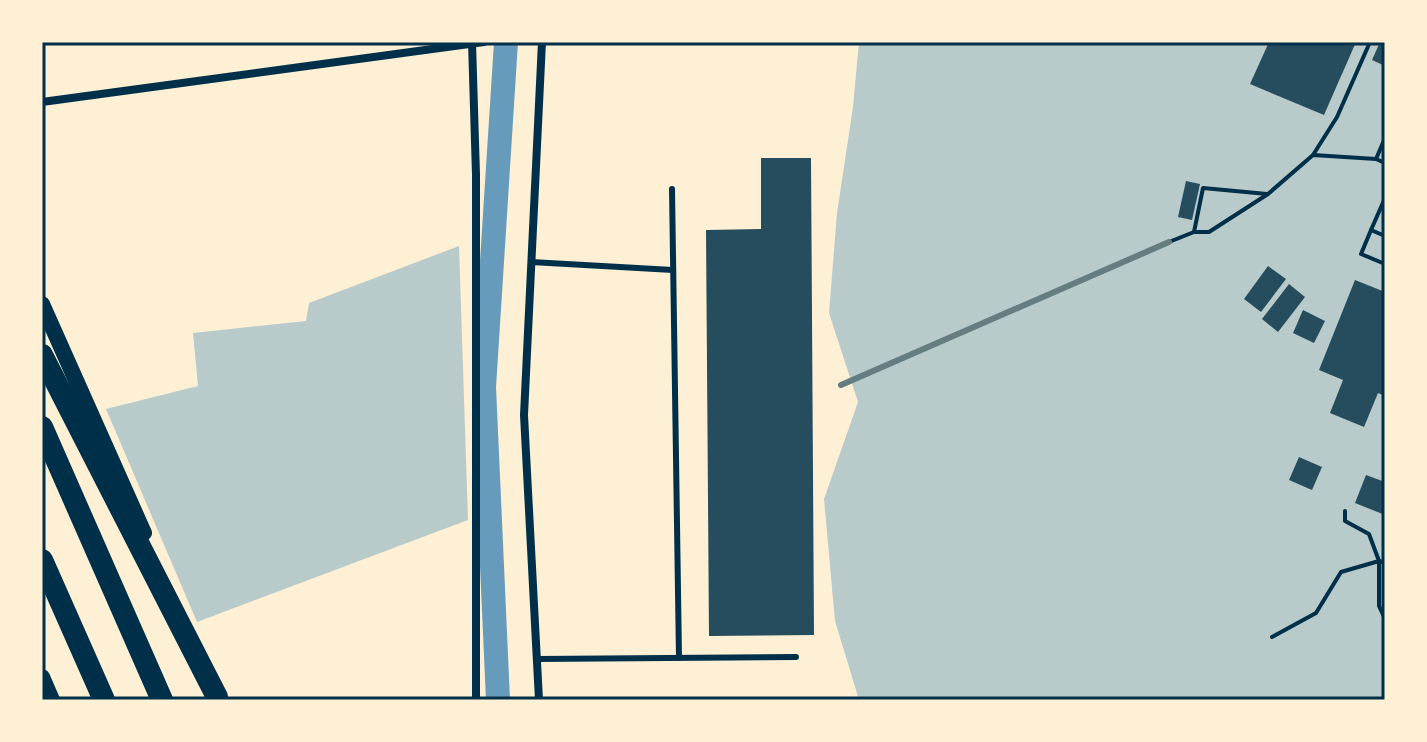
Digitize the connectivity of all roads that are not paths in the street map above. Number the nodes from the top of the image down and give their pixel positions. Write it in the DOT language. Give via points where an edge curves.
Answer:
graph roads {
  1 [pos="484,42"];
  2 [pos="542,42"];
  3 [pos="472,43"];
  4 [pos="42,102"];
  5 [pos="672,189"];
  6 [pos="531,262"];
  7 [pos="673,270"];
  8 [pos="42,304"];
  9 [pos="42,355"];
  10 [pos="42,427"];
  11 [pos="42,560"];
  12 [pos="796,657"];
  13 [pos="679,658"];
  14 [pos="537,659"];
  15 [pos="42,677"];
  16 [pos="218,698"];
  17 [pos="52,700"];
  18 [pos="104,700"];
  19 [pos="162,700"];
  20 [pos="476,700"];
  21 [pos="539,700"];
  1 -- 3 [label="street"];
  2 -- 6 [label="street"];
  3 -- 4 [label="street"];
  3 -- 20 [label="street"];
  5 -- 7 [label="lane"];
  6 -- 7 [label="lane"];
  6 -- 14 [label="street" via="524,415"];
  7 -- 13 [label="lane"];
  8 -- 16 [label="main road"];
  9 -- 16 [label="highway"];
  10 -- 19 [label="highway"];
  11 -- 18 [label="highway"];
  12 -- 13 [label="lane"];
  13 -- 14 [label="lane"];
  14 -- 21 [label="street"];
  15 -- 17 [label="main road"];
}
